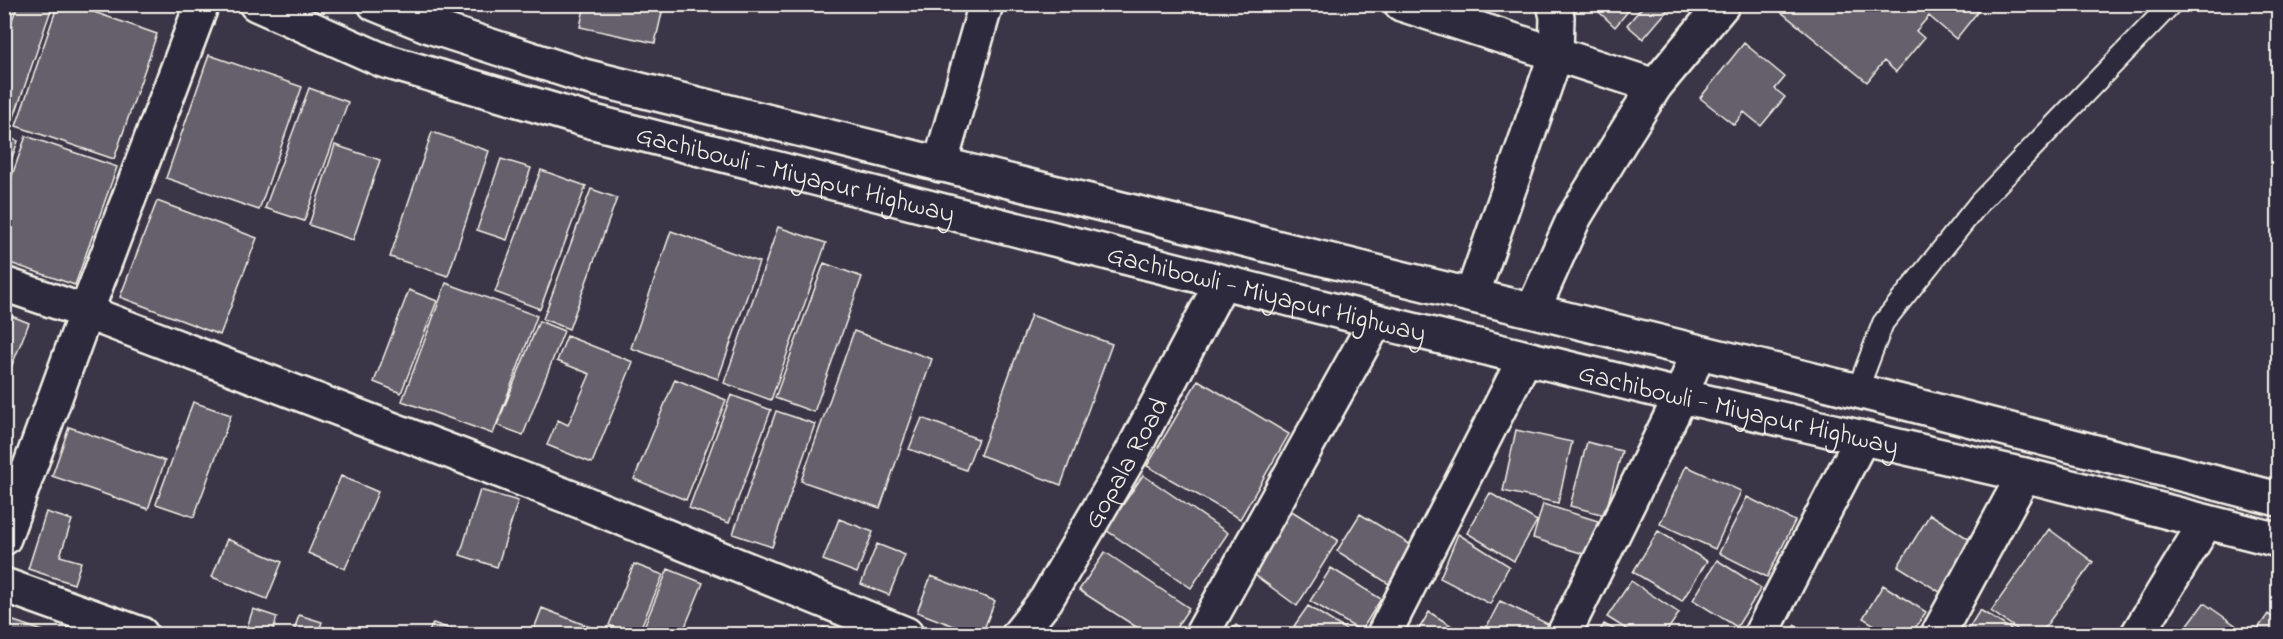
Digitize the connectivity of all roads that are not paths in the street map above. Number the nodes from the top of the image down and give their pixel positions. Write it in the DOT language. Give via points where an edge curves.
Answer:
graph roads {
  1 [pos="202,4"];
  2 [pos="986,4"];
  3 [pos="1401,4"];
  4 [pos="1554,4"];
  5 [pos="1723,4"];
  6 [pos="2170,4"];
  7 [pos="262,7"];
  8 [pos="393,8"];
  9 [pos="1556,54"];
  10 [pos="1655,86"];
  11 [pos="940,165"];
  12 [pos="1222,282"];
  13 [pos="4,284"];
  14 [pos="1472,295"];
  15 [pos="1533,310"];
  16 [pos="86,312"];
  17 [pos="1376,321"];
  18 [pos="1698,352"];
  19 [pos="1525,358"];
  20 [pos="1857,391"];
  21 [pos="1681,396"];
  22 [pos="1862,438"];
  23 [pos="2024,475"];
  24 [pos="2278,499"];
  25 [pos="2206,522"];
  26 [pos="4,538"];
  27 [pos="2278,540"];
  28 [pos="4,585"];
  29 [pos="141,634"];
  30 [pos="906,634"];
  31 [pos="1019,634"];
  32 [pos="1202,634"];
  33 [pos="1384,634"];
  34 [pos="1564,634"];
  35 [pos="1761,634"];
  36 [pos="1938,634"];
  37 [pos="2138,634"];
  1 -- 16 [label="street"];
  2 -- 11 [label="street"];
  3 -- 9 [label="street"];
  4 -- 9 [label="street"];
  5 -- 10 [label="street"];
  6 -- 20 [label="lane" via="1980,202 1883,322"];
  7 -- 12 [label="street, Gachibowli - Miyapur Highway" via="382,60 590,121"];
  8 -- 11 [label="street, Gachibowli - Miyapur Highway" via="429,26 584,76"];
  9 -- 10 [label="street"];
  9 -- 14 [label="street"];
  10 -- 15 [label="street" via="1574,218"];
  11 -- 14 [label="street, Gachibowli - Miyapur Highway"];
  12 -- 17 [label="street, Gachibowli - Miyapur Highway"];
  12 -- 31 [label="street, Gopala Road" via="1130,456 1046,600"];
  13 -- 16 [label="street"];
  14 -- 15 [label="street, Gachibowli - Miyapur Highway"];
  15 -- 18 [label="street, Gachibowli - Miyapur Highway"];
  16 -- 26 [label="street"];
  16 -- 30 [label="street" via="582,502"];
  17 -- 19 [label="street, Gachibowli - Miyapur Highway"];
  17 -- 32 [label="street"];
  18 -- 20 [label="street, Gachibowli - Miyapur Highway"];
  18 -- 21 [label="street"];
  19 -- 21 [label="street, Gachibowli - Miyapur Highway"];
  19 -- 33 [label="street"];
  20 -- 24 [label="street, Gachibowli - Miyapur Highway"];
  21 -- 22 [label="street, Gachibowli - Miyapur Highway"];
  21 -- 34 [label="street"];
  22 -- 23 [label="street, Gachibowli - Miyapur Highway"];
  22 -- 35 [label="street"];
  23 -- 25 [label="street, Gachibowli - Miyapur Highway"];
  23 -- 36 [label="street"];
  25 -- 27 [label="street, Gachibowli - Miyapur Highway"];
  25 -- 37 [label="street"];
  28 -- 29 [label="street"];
}
